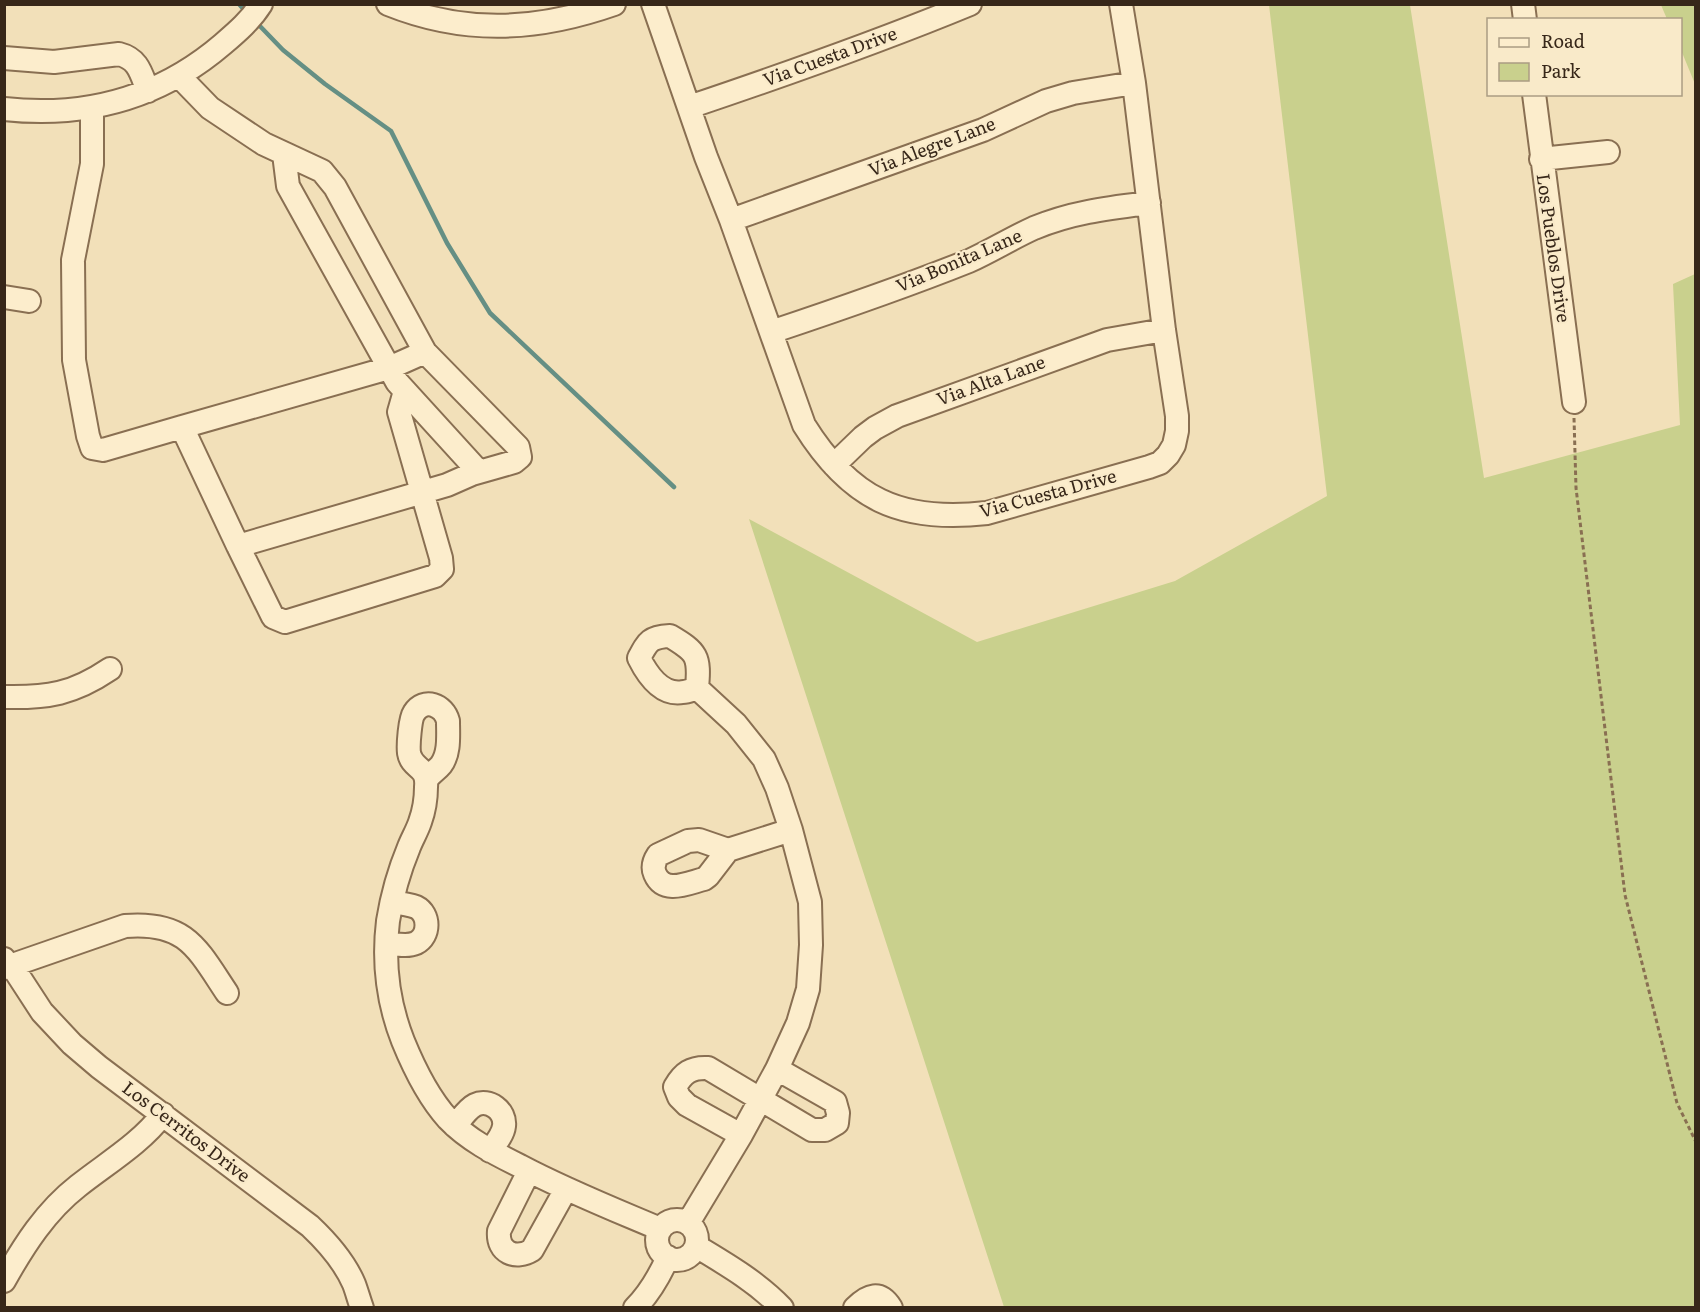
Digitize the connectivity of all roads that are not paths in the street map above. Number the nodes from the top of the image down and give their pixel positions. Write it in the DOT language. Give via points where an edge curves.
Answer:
graph roads {
  1 [pos="388,4"];
  2 [pos="614,4"];
  3 [pos="653,4"];
  4 [pos="970,4"];
  5 [pos="1121,4"];
  6 [pos="253,14"];
  7 [pos="4,58"];
  8 [pos="179,76"];
  9 [pos="1134,82"];
  10 [pos="148,91"];
  11 [pos="1534,96"];
  12 [pos="690,106"];
  13 [pos="92,108"];
  14 [pos="4,109"];
  15 [pos="1608,152"];
  16 [pos="284,154"];
  17 [pos="1541,159"];
  18 [pos="1149,203"];
  19 [pos="731,220"];
  20 [pos="4,297"];
  21 [pos="29,301"];
  22 [pos="1164,330"];
  23 [pos="771,332"];
  24 [pos="425,352"];
  25 [pos="389,368"];
  26 [pos="405,391"];
  27 [pos="1574,402"];
  28 [pos="182,428"];
  29 [pos="834,465"];
  30 [pos="479,472"];
  31 [pos="422,493"];
  32 [pos="238,546"];
  33 [pos="110,669"];
  34 [pos="697,688"];
  35 [pos="4,698"];
  36 [pos="427,779"];
  37 [pos="791,830"];
  38 [pos="728,850"];
  39 [pos="392,902"];
  40 [pos="387,944"];
  41 [pos="6,965"];
  42 [pos="227,993"];
  43 [pos="777,1069"];
  44 [pos="760,1100"];
  45 [pos="163,1114"];
  46 [pos="455,1126"];
  47 [pos="741,1135"];
  48 [pos="490,1151"];
  49 [pos="529,1172"];
  50 [pos="566,1189"];
  51 [pos="688,1223"];
  52 [pos="660,1229"];
  53 [pos="696,1246"];
  54 [pos="668,1257"];
  55 [pos="4,1281"];
  56 [pos="362,1308"];
  57 [pos="635,1308"];
  58 [pos="782,1308"];
  59 [pos="855,1308"];
  60 [pos="891,1308"];
  1 -- 2 [label="street" via="422,17 500,27 560,20"];
  3 -- 12 [label="street, Via Cuesta Drive"];
  4 -- 12 [label="street, Via Cuesta Drive"];
  5 -- 9 [label="street, Via Cuesta Drive"];
  6 -- 8 [label="street" via="209,57"];
  7 -- 10 [label="street" via="54,62 128,56"];
  8 -- 10 [label="street"];
  8 -- 16 [label="street" via="210,108"];
  9 -- 18 [label="street, Via Cuesta Drive"];
  9 -- 19 [label="street, Via Alegre Lane" via="1046,101 983,130"];
  10 -- 13 [label="street"];
  11 -- 17 [label="street, Los Pueblos Drive"];
  12 -- 19 [label="street, Via Cuesta Drive"];
  13 -- 14 [label="street"];
  13 -- 28 [label="street" via="92,164 73,260 74,360 88,436 92,448 103,450"];
  15 -- 17 [label="street"];
  16 -- 24 [label="street" via="322,171 335,188"];
  16 -- 25 [label="street" via="288,186"];
  17 -- 27 [label="street, Los Pueblos Drive"];
  18 -- 22 [label="street, Via Cuesta Drive"];
  18 -- 23 [label="street, Via Bonita Lane" via="1066,217 967,261"];
  19 -- 23 [label="street, Via Cuesta Drive"];
  20 -- 21 [label="street"];
  22 -- 29 [label="street, Via Alta Lane" via="1107,340 897,416 874,428"];
  22 -- 29 [label="street, Via Cuesta Drive" via="1177,431 1174,446 1160,463 987,513 959,516 933,515 889,504 850,482"];
  23 -- 29 [label="street, Via Cuesta Drive" via="804,425"];
  24 -- 25 [label="street"];
  24 -- 30 [label="street" via="518,447 520,457 514,462"];
  25 -- 26 [label="street"];
  25 -- 28 [label="street"];
  26 -- 30 [label="street"];
  26 -- 31 [label="street" via="399,412"];
  28 -- 32 [label="street"];
  30 -- 31 [label="street"];
  31 -- 32 [label="street"];
  31 -- 32 [label="street" via="441,558 442,569 435,576 285,622 273,617"];
  33 -- 35 [label="street" via="60,693"];
  34 -- 37 [label="street" via="736,724 764,759"];
  36 -- 39 [label="street" via="420,822"];
  37 -- 38 [label="street"];
  37 -- 43 [label="street" via="810,902 811,945 808,989"];
  39 -- 40 [label="street"];
  39 -- 40 [label="street" via="417,907 427,924 422,939 415,944"];
  40 -- 46 [label="street" via="388,985 399,1029 422,1081"];
  41 -- 42 [label="street" via="125,926 140,925 179,934 190,942"];
  41 -- 45 [label="street, Los Cerritos Drive" via="14,969 42,1012 72,1044"];
  43 -- 44 [label="street"];
  43 -- 44 [label="street" via="835,1102 837,1123 825,1130 812,1130"];
  44 -- 47 [label="street"];
  44 -- 47 [label="street" via="708,1068 696,1067 681,1076 675,1087 687,1105"];
  45 -- 55 [label="street" via="153,1128 60,1203 38,1227"];
  45 -- 56 [label="street, Los Cerritos Drive" via="319,1234 344,1265"];
  46 -- 48 [label="street"];
  46 -- 48 [label="street" via="475,1105 482,1103 500,1111 504,1127"];
  47 -- 51 [label="street"];
  48 -- 49 [label="street"];
  49 -- 50 [label="street"];
  49 -- 50 [label="street" via="499,1232 503,1248 510,1253 518,1256 532,1250"];
  50 -- 52 [label="street"];
  51 -- 52 [label="street" via="674,1220"];
  51 -- 53 [label="street" via="696,1233"];
  52 -- 54 [label="street" via="658,1247"];
  53 -- 54 [label="street" via="681,1259"];
  53 -- 58 [label="street" via="749,1280"];
  54 -- 57 [label="street" via="660,1276"];
  59 -- 60 [label="street" via="871,1296 887,1300"];
}
